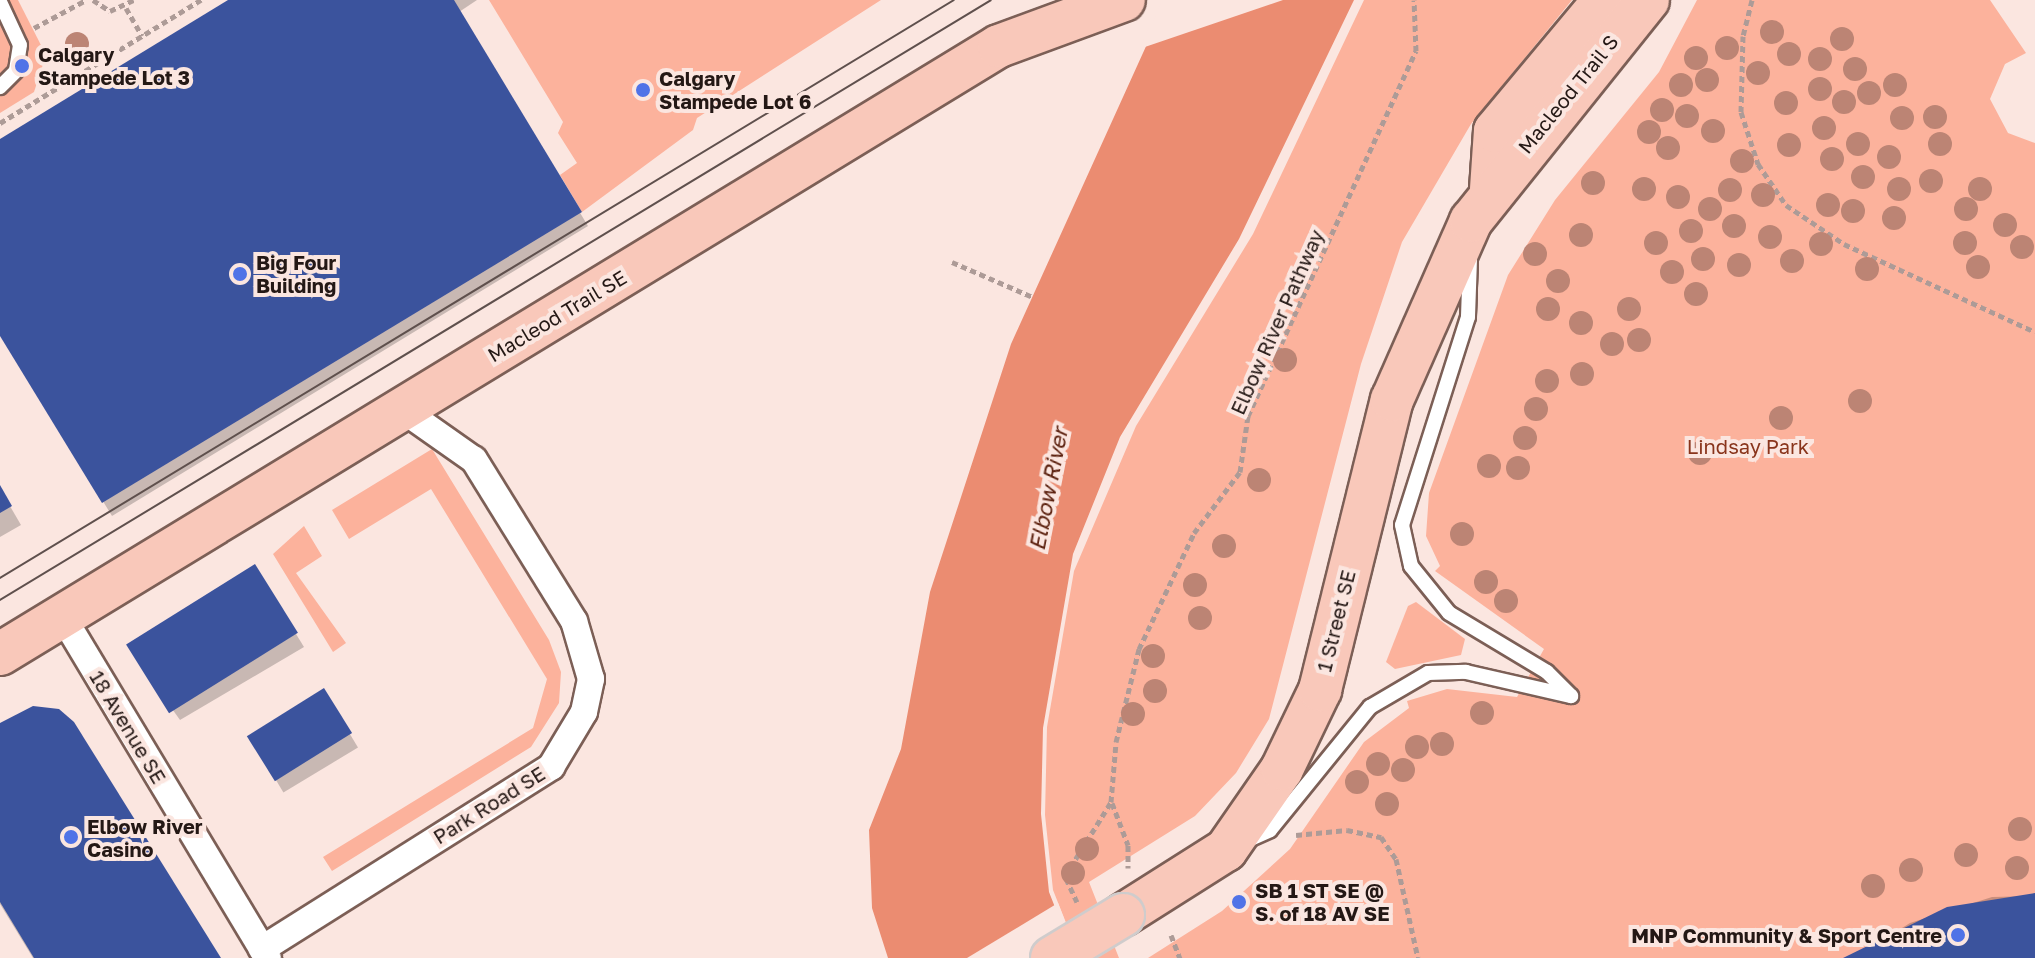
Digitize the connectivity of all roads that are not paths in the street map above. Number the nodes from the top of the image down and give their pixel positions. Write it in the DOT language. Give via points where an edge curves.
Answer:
graph roads {
  1 [pos="1124,0"];
  2 [pos="1604,0"];
  3 [pos="1648,0"];
  4 [pos="0,2"];
  5 [pos="0,87"];
  6 [pos="1481,205"];
  7 [pos="403,410"];
  8 [pos="64,619"];
  9 [pos="0,654"];
  10 [pos="1226,850"];
  11 [pos="265,954"];
  12 [pos="1052,958"];
  1 -- 7 [label="main road, Macleod Trail SE" via="999,46"];
  2 -- 6 [label="main road" via="1495,131"];
  3 -- 6 [label="main road, Macleod Trail S"];
  4 -- 5 [label="lane" via="17,37 16,71"];
  6 -- 10 [label="main road, 1 Street SE" via="1392,400 1320,690 1282,769"];
  6 -- 10 [label="lane" via="1468,317 1402,525 1419,582 1449,613 1547,672 1571,696 1466,672 1416,678 1370,707 1270,830"];
  7 -- 8 [label="main road, Macleod Trail SE"];
  7 -- 11 [label="street, Park Road SE" via="474,460 574,621 591,679 584,712 551,767"];
  8 -- 9 [label="main road, Macleod Trail SE"];
  8 -- 11 [label="street, 18 Avenue SE"];
  10 -- 12 [label="main road, 1 Street SE, bridge" via="1103,916"];
}
